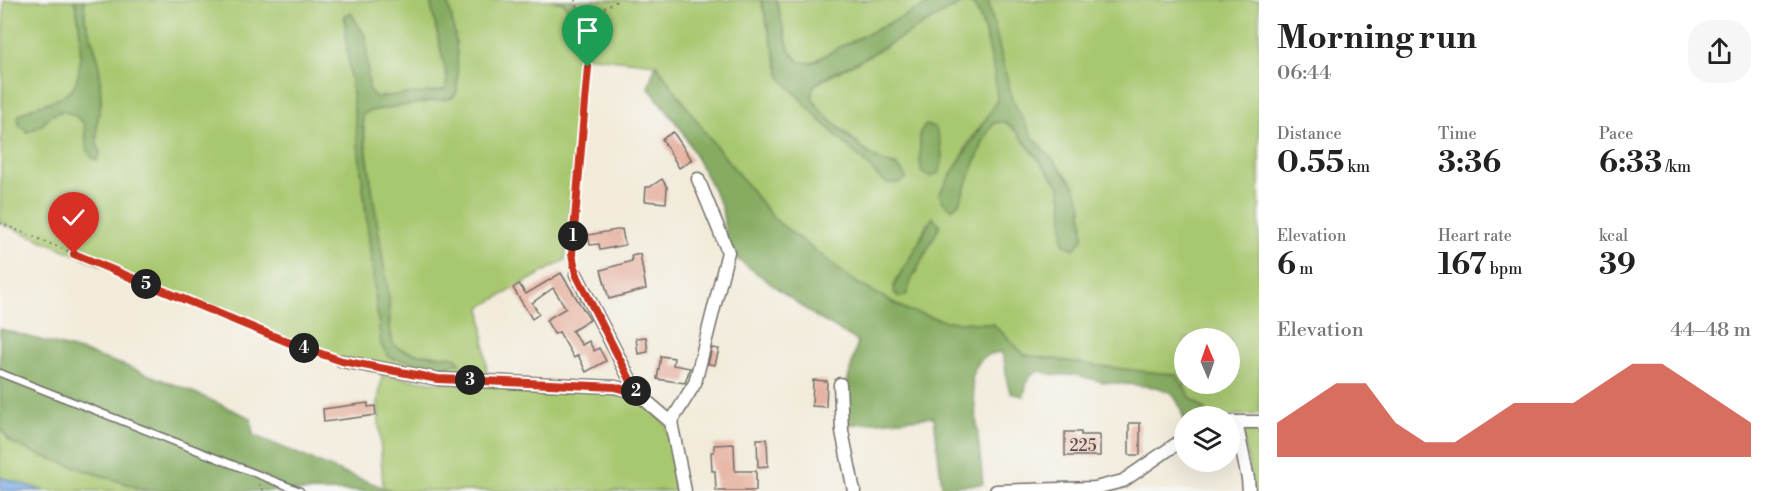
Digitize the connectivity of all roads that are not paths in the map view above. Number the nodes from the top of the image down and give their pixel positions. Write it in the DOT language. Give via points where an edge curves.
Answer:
graph roads {
  1 [pos="698,179"];
  2 [pos="576,274"];
  3 [pos="342,361"];
  4 [pos="0,373"];
  5 [pos="840,384"];
  6 [pos="637,393"];
  7 [pos="671,422"];
  8 [pos="1240,422"];
  9 [pos="1259,422"];
  10 [pos="1174,446"];
  11 [pos="1240,449"];
  12 [pos="300,491"];
  13 [pos="685,491"];
  14 [pos="854,491"];
  15 [pos="996,491"];
  16 [pos="1249,491"];
  1 -- 7 [label="street" via="728,252 695,383"];
  2 -- 6 [label="street"];
  3 -- 6 [label="street" via="438,379 615,387"];
  4 -- 12 [label="lane"];
  5 -- 14 [label="street" via="842,431"];
  6 -- 7 [label="street"];
  7 -- 13 [label="street"];
  8 -- 9 [label="street"];
  10 -- 15 [label="street" via="1123,481 1095,488"];
  11 -- 16 [label="street"];
}
